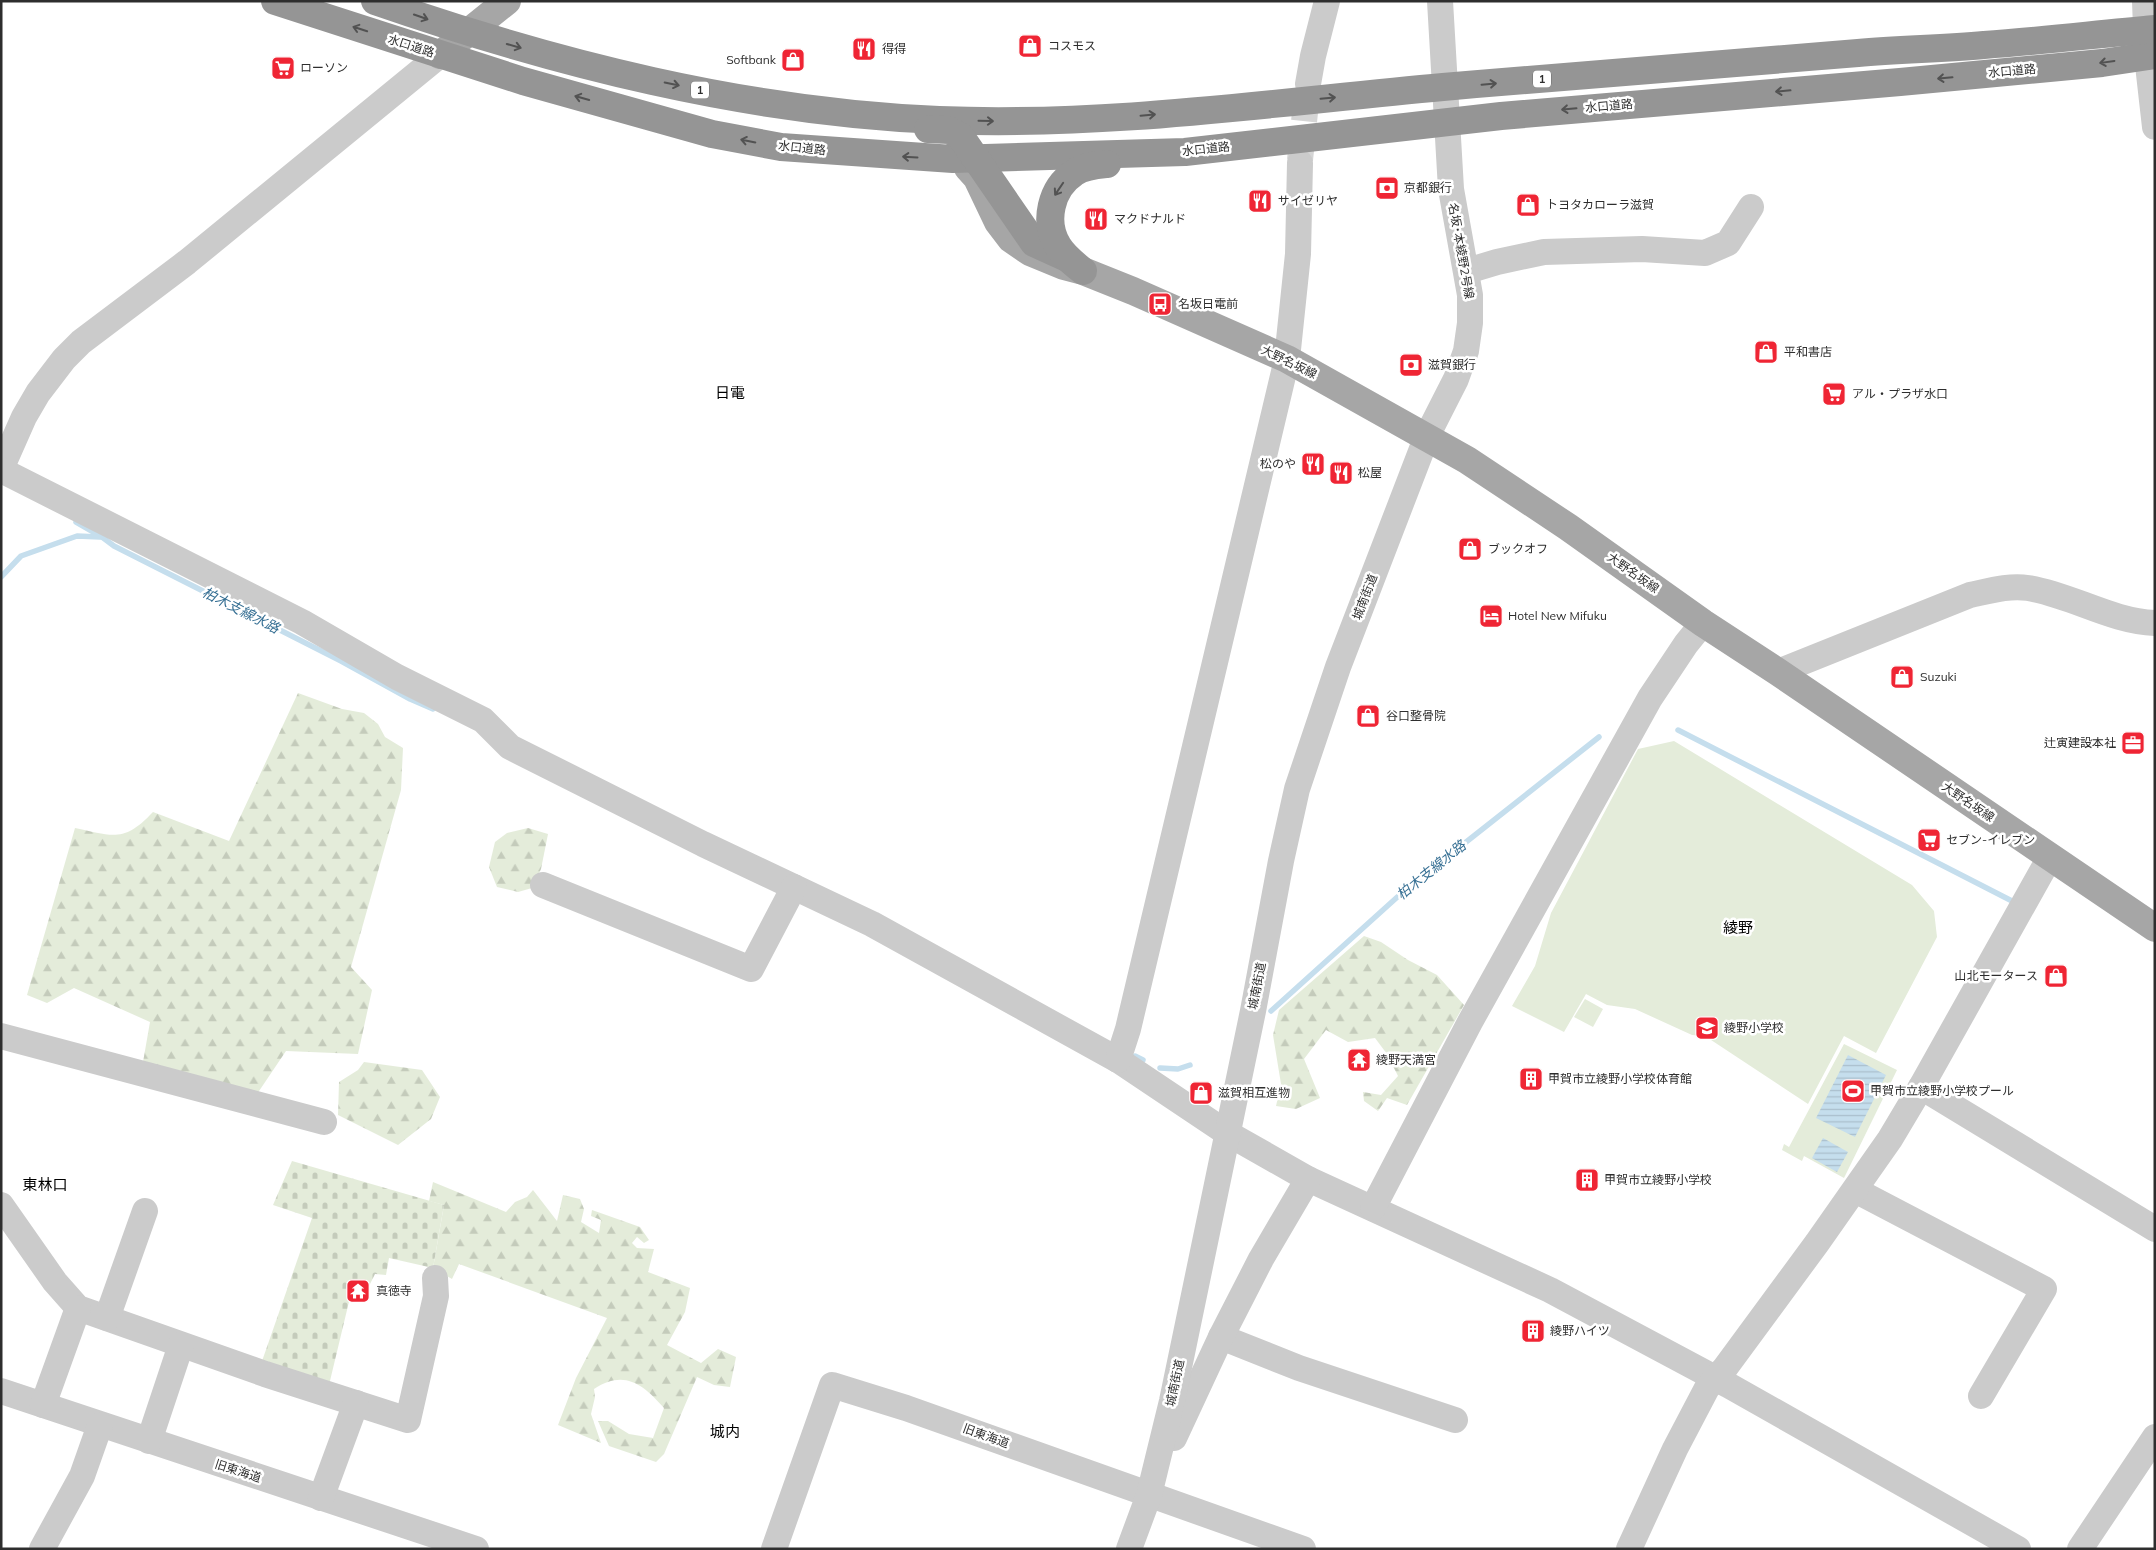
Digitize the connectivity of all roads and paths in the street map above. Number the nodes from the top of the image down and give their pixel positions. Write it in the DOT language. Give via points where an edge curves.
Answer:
graph roads {
  1 [pos="275,1"];
  2 [pos="375,1"];
  3 [pos="507,1"];
  4 [pos="1328,1"];
  5 [pos="1440,1"];
  6 [pos="2144,1"];
  7 [pos="467,33"];
  8 [pos="2151,42"];
  9 [pos="440,55"];
  10 [pos="1308,84"];
  11 [pos="1445,87"];
  12 [pos="739,99"];
  13 [pos="1446,122"];
  14 [pos="2155,127"];
  15 [pos="1185,152"];
  16 [pos="964,159"];
  17 [pos="1300,162"];
  18 [pos="1751,207"];
  19 [pos="1075,264"];
  20 [pos="1467,272"];
  21 [pos="1287,359"];
  22 [pos="1427,436"];
  23 [pos="1,470"];
  24 [pos="2155,622"];
  25 [pos="1704,623"];
  26 [pos="1778,672"];
  27 [pos="2050,857"];
  28 [pos="543,884"];
  29 [pos="794,887"];
  30 [pos="2155,928"];
  31 [pos="1,1036"];
  32 [pos="1118,1060"];
  33 [pos="1922,1087"];
  34 [pos="324,1122"];
  35 [pos="1227,1133"];
  36 [pos="1308,1179"];
  37 [pos="1855,1190"];
  38 [pos="1,1205"];
  39 [pos="1373,1208"];
  40 [pos="145,1211"];
  41 [pos="2155,1229"];
  42 [pos="435,1278"];
  43 [pos="78,1308"];
  44 [pos="107,1318"];
  45 [pos="1221,1337"];
  46 [pos="181,1345"];
  47 [pos="1715,1378"];
  48 [pos="1982,1380"];
  49 [pos="1,1391"];
  50 [pos="356,1402"];
  51 [pos="43,1405"];
  52 [pos="1455,1420"];
  53 [pos="100,1424"];
  54 [pos="2155,1437"];
  55 [pos="149,1441"];
  56 [pos="1158,1464"];
  57 [pos="1149,1495"];
  58 [pos="321,1498"];
  59 [pos="42,1549"];
  60 [pos="476,1549"];
  61 [pos="774,1549"];
  62 [pos="1129,1549"];
  63 [pos="1303,1549"];
  64 [pos="1629,1549"];
  65 [pos="2018,1549"];
  66 [pos="2080,1549"];
  9 -- 1 [label="highway, 水口道路, one-way"];
  2 -- 7 [label="highway, 1, one-way"];
  3 -- 7 [label="main road"];
  4 -- 10 [label="street"];
  5 -- 11 [label="street, 名坂･本綾野2号線"];
  6 -- 8 [label="street"];
  7 -- 9 [label="main road"];
  7 -- 12 [label="highway, 1, one-way" via="628,75"];
  11 -- 8 [label="highway, 1, one-way" via="1862,52 1983,45"];
  8 -- 13 [label="highway, 水口道路, one-way" via="2102,63"];
  8 -- 14 [label="street"];
  16 -- 9 [label="highway, 水口道路, one-way" via="781,147 712,134"];
  9 -- 23 [label="street" via="187,262 75,348 38,393"];
  12 -- 11 [label="highway, 1, one-way" via="873,115 1019,121 1133,117"];
  11 -- 13 [label="street, 名坂･本綾野2号線"];
  12 -- 16 [label="highway" via="748,107 792,117 868,126 949,130 961,137"];
  13 -- 15 [label="highway, 水口道路"];
  13 -- 20 [label="street, 名坂･本綾野2号線" via="1451,189"];
  15 -- 16 [label="highway, 水口道路"];
  15 -- 19 [label="highway, one-way" via="1090,166 1074,172 1062,183 1053,198 1051,229 1057,245"];
  16 -- 19 [label="highway" via="1034,244"];
  17 -- 21 [label="street" via="1298,254"];
  18 -- 20 [label="street" via="1728,243 1705,253 1642,248 1544,252"];
  19 -- 21 [label="main road, 大野名坂線"];
  20 -- 22 [label="street, 名坂･本綾野2号線" via="1470,322 1466,352 1456,380"];
  21 -- 22 [label="main road, 大野名坂線"];
  21 -- 32 [label="street"];
  22 -- 25 [label="main road, 大野名坂線" via="1568,527"];
  22 -- 35 [label="street, 城南街道" via="1338,667 1297,790"];
  23 -- 29 [label="street" via="302,622 397,677 483,720 510,747"];
  24 -- 26 [label="street" via="2128,620 2027,588 1996,589 1970,596"];
  25 -- 26 [label="main road, 大野名坂線"];
  25 -- 39 [label="street" via="1650,698 1470,1022"];
  26 -- 27 [label="main road, 大野名坂線"];
  27 -- 30 [label="main road, 大野名坂線"];
  27 -- 33 [label="street"];
  28 -- 29 [label="street" via="750,969"];
  29 -- 32 [label="street" via="872,924"];
  31 -- 34 [label="street"];
  32 -- 35 [label="street"];
  33 -- 37 [label="street"];
  33 -- 41 [label="street"];
  35 -- 36 [label="street"];
  35 -- 56 [label="street, 城南街道"];
  36 -- 39 [label="street"];
  36 -- 45 [label="street" via="1261,1259"];
  37 -- 47 [label="street"];
  37 -- 48 [label="street" via="2044,1289"];
  38 -- 43 [label="street" via="55,1282"];
  39 -- 47 [label="street" via="1531,1280"];
  40 -- 44 [label="street"];
  42 -- 50 [label="street" via="436,1296 408,1420"];
  43 -- 44 [label="street"];
  43 -- 51 [label="street"];
  44 -- 46 [label="street"];
  45 -- 52 [label="street" via="1300,1368"];
  45 -- 56 [label="street" via="1174,1440"];
  46 -- 50 [label="street"];
  46 -- 55 [label="street"];
  47 -- 64 [label="street" via="1675,1449"];
  47 -- 65 [label="street"];
  49 -- 51 [label="street, 旧東海道"];
  50 -- 58 [label="street"];
  51 -- 53 [label="street, 旧東海道"];
  53 -- 55 [label="street, 旧東海道"];
  53 -- 59 [label="street" via="82,1476"];
  54 -- 66 [label="street"];
  55 -- 58 [label="street, 旧東海道"];
  56 -- 57 [label="street, 城南街道"];
  57 -- 61 [label="street, 旧東海道" via="832,1384"];
  57 -- 62 [label="street, 城南街道"];
  57 -- 63 [label="street, 旧東海道"];
  58 -- 60 [label="street, 旧東海道"];
}
